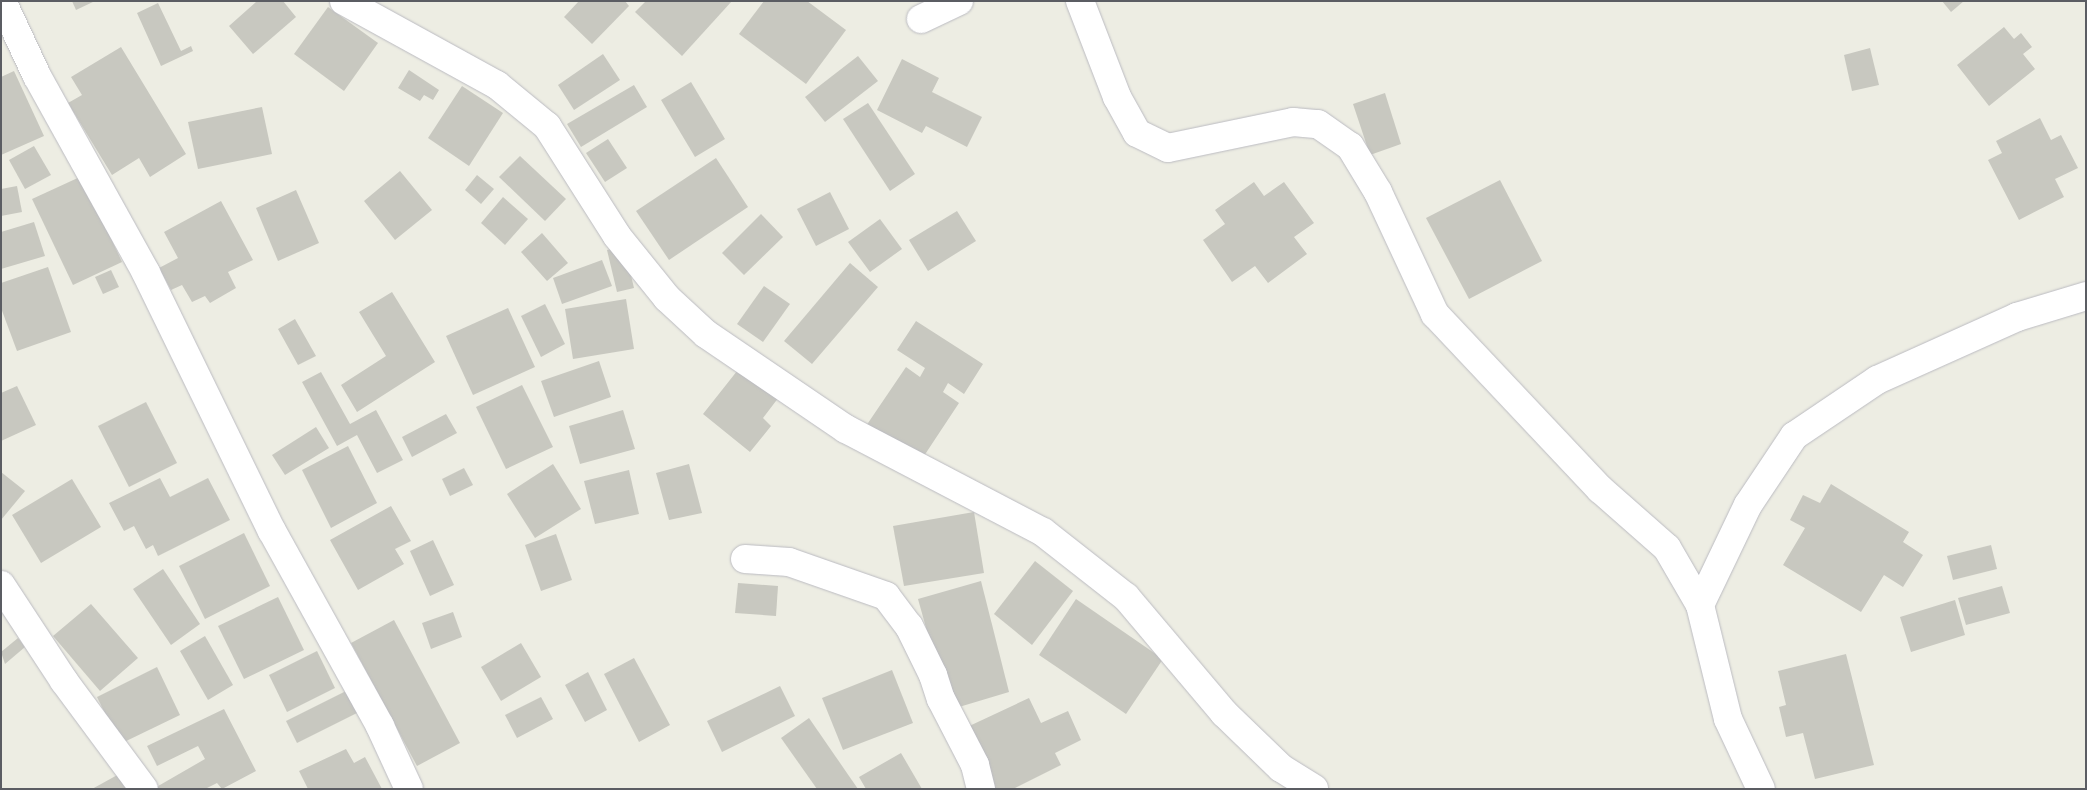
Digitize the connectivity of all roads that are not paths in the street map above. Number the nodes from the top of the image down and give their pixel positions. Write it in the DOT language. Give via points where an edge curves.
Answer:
graph roads {
  1 [pos="2,1"];
  2 [pos="344,1"];
  3 [pos="958,1"];
  4 [pos="1080,1"];
  5 [pos="921,19"];
  6 [pos="2086,296"];
  7 [pos="745,559"];
  8 [pos="1,585"];
  9 [pos="1700,605"];
  10 [pos="144,789"];
  11 [pos="409,789"];
  12 [pos="981,789"];
  13 [pos="1314,789"];
  14 [pos="1761,789"];
  1 -- 11 [label="street" via="37,76 146,273 272,531 380,726"];
  2 -- 13 [label="street" via="498,85 547,126 617,236 667,298 706,334 846,429 1043,532 1126,597 1224,713 1281,768"];
  3 -- 5 [label="street"];
  4 -- 9 [label="street" via="1117,97 1137,133 1168,148 1293,122 1318,124 1337,133 1378,192 1435,314 1600,489 1668,548"];
  6 -- 9 [label="street" via="2017,317 1877,380 1794,436 1748,505"];
  7 -- 12 [label="street" via="789,562 886,596 908,626 933,674 941,700 976,765"];
  8 -- 10 [label="street" via="64,681"];
  9 -- 14 [label="street" via="1728,719"];
}
